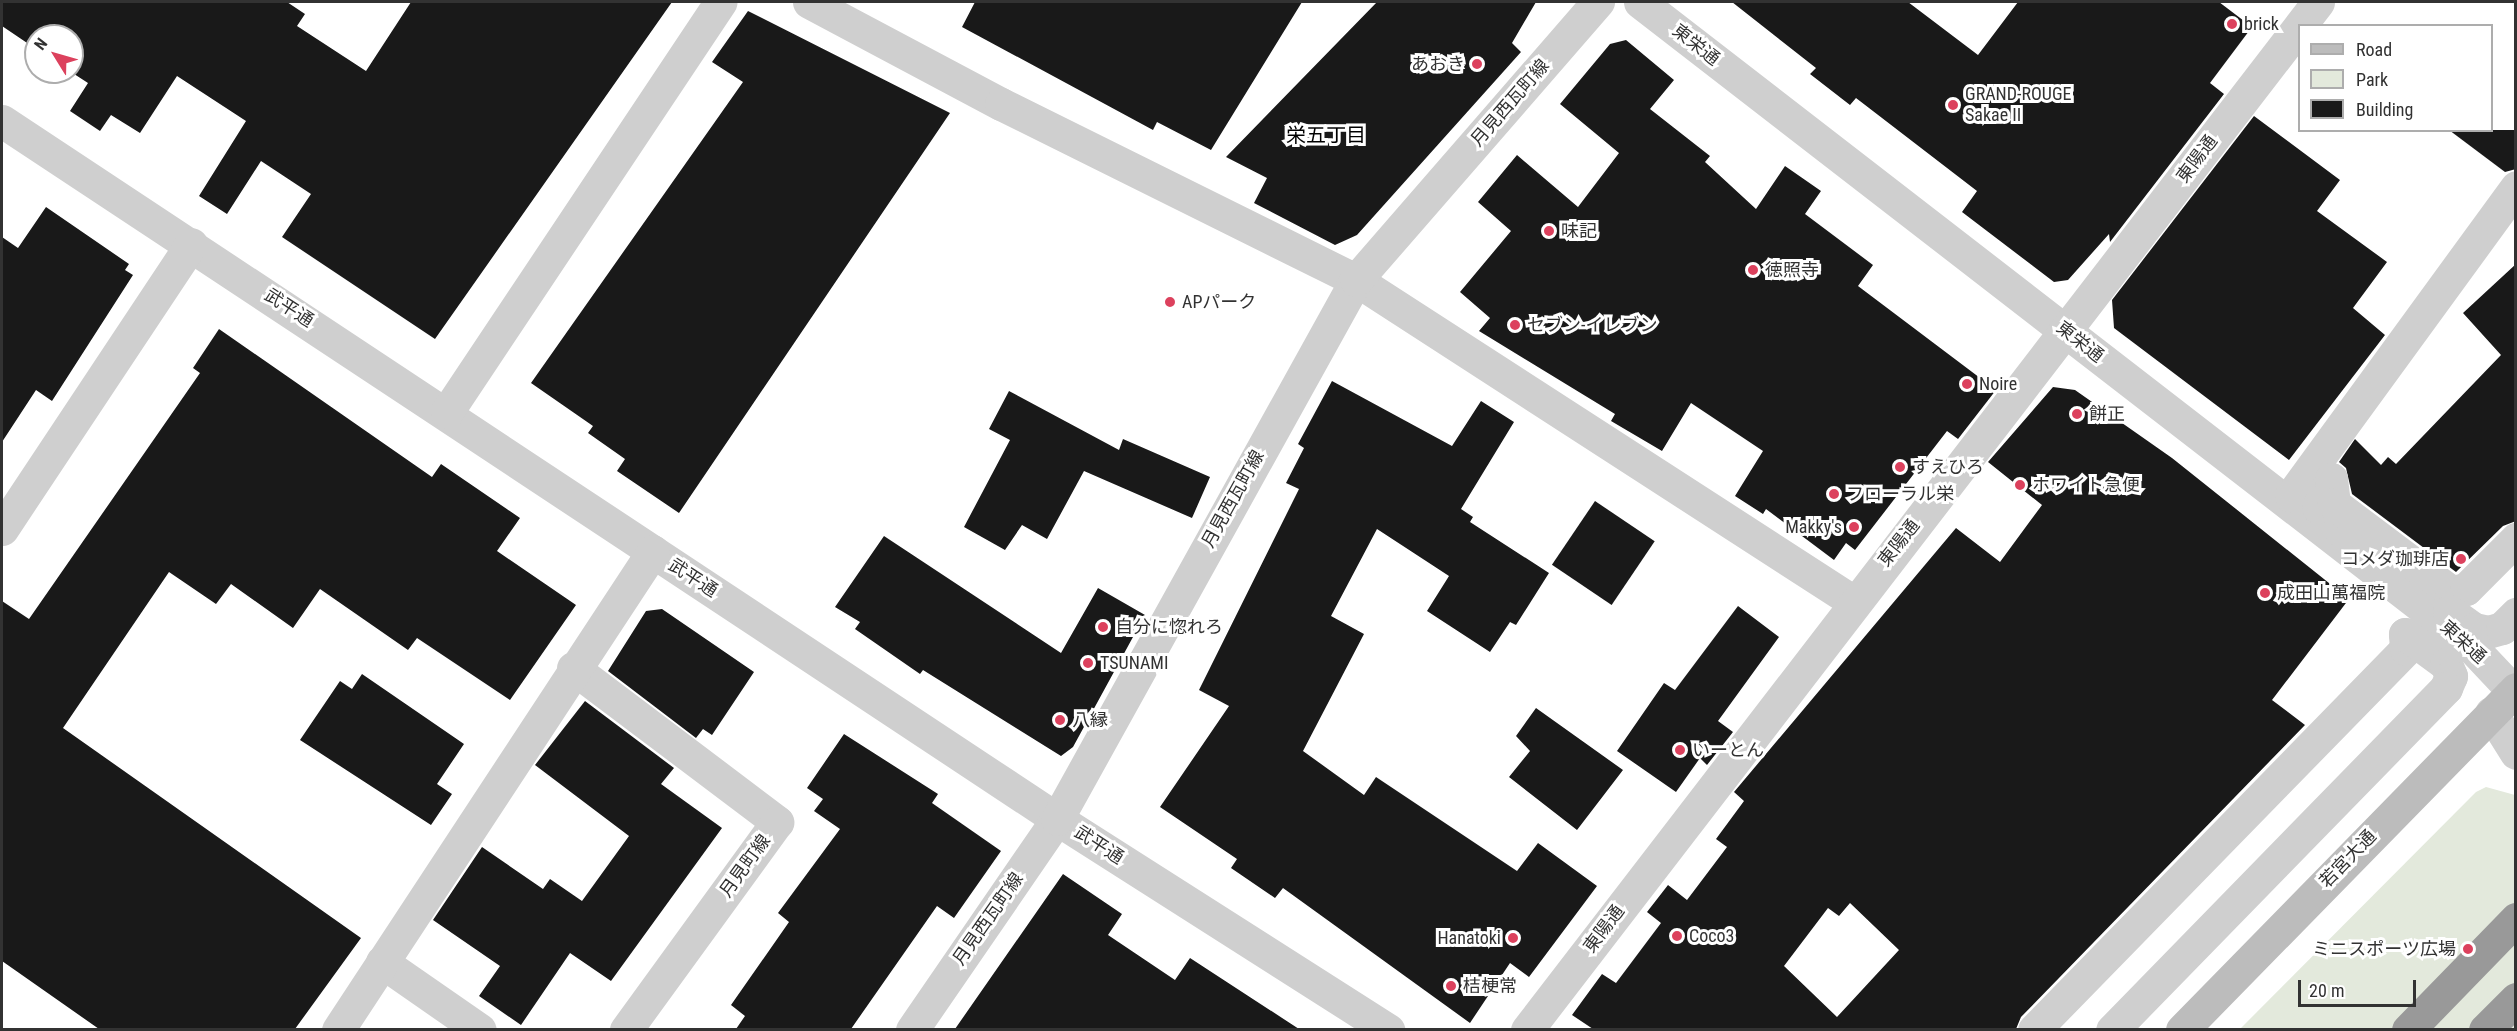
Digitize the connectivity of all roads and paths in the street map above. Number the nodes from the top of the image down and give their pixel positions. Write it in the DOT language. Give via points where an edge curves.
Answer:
graph roads {
  1 [pos="720,2"];
  2 [pos="810,2"];
  3 [pos="1598,2"];
  4 [pos="1640,2"];
  5 [pos="2318,2"];
  6 [pos="2301,24"];
  7 [pos="2298,28"];
  8 [pos="2,121"];
  9 [pos="2516,187"];
  10 [pos="191,244"];
  11 [pos="1356,280"];
  12 [pos="2065,331"];
  13 [pos="447,412"];
  14 [pos="2287,502"];
  15 [pos="2,529"];
  16 [pos="2516,539"];
  17 [pos="653,551"];
  18 [pos="1854,602"];
  19 [pos="2516,614"];
  20 [pos="573,668"];
  21 [pos="2507,698"];
  22 [pos="2516,753"];
  23 [pos="1057,819"];
  24 [pos="2516,919"];
  25 [pos="382,962"];
  26 [pos="2516,999"];
  27 [pos="338,1029"];
  28 [pos="480,1029"];
  29 [pos="626,1029"];
  30 [pos="912,1029"];
  31 [pos="1388,1029"];
  32 [pos="1527,1029"];
  33 [pos="2034,1029"];
  34 [pos="2112,1029"];
  35 [pos="2182,1029"];
  36 [pos="2408,1029"];
  37 [pos="2485,1029"];
  1 -- 13 [label="street"];
  2 -- 11 [label="street" via="1001,104"];
  3 -- 11 [label="street, 月見西瓦町線"];
  4 -- 12 [label="street, 東栄通"];
  5 -- 6 [label="street, 東陽通"];
  7 -- 12 [label="street, 東陽通"];
  8 -- 10 [label="street, 武平通"];
  9 -- 14 [label="street"];
  10 -- 13 [label="street, 武平通"];
  10 -- 15 [label="street"];
  11 -- 18 [label="street"];
  11 -- 23 [label="street, 月見西瓦町線"];
  12 -- 14 [label="street, 東栄通"];
  12 -- 18 [label="street, 東陽通"];
  13 -- 17 [label="street, 武平通"];
  14 -- 21 [label="street, 東栄通" via="2465,640"];
  16 -- 19 [label="street" via="2466,589 2451,592 2334,504 2331,479 2317,501 2325,518 2474,629 2495,631"];
  17 -- 20 [label="street"];
  17 -- 23 [label="street, 武平通"];
  18 -- 32 [label="street, 東陽通"];
  20 -- 25 [label="street"];
  20 -- 29 [label="street, 月見町線" via="777,822"];
  21 -- 22 [label="street, 東栄通"];
  21 -- 35 [label="street, 若宮大通"];
  23 -- 30 [label="street, 月見西瓦町線"];
  23 -- 31 [label="street, 武平通"];
  24 -- 36 [label="highway"];
  25 -- 27 [label="street"];
  25 -- 28 [label="street"];
  26 -- 37 [label="highway"];
  33 -- 34 [label="street" via="2406,649 2405,634 2446,664 2451,676 2446,688"];
}
